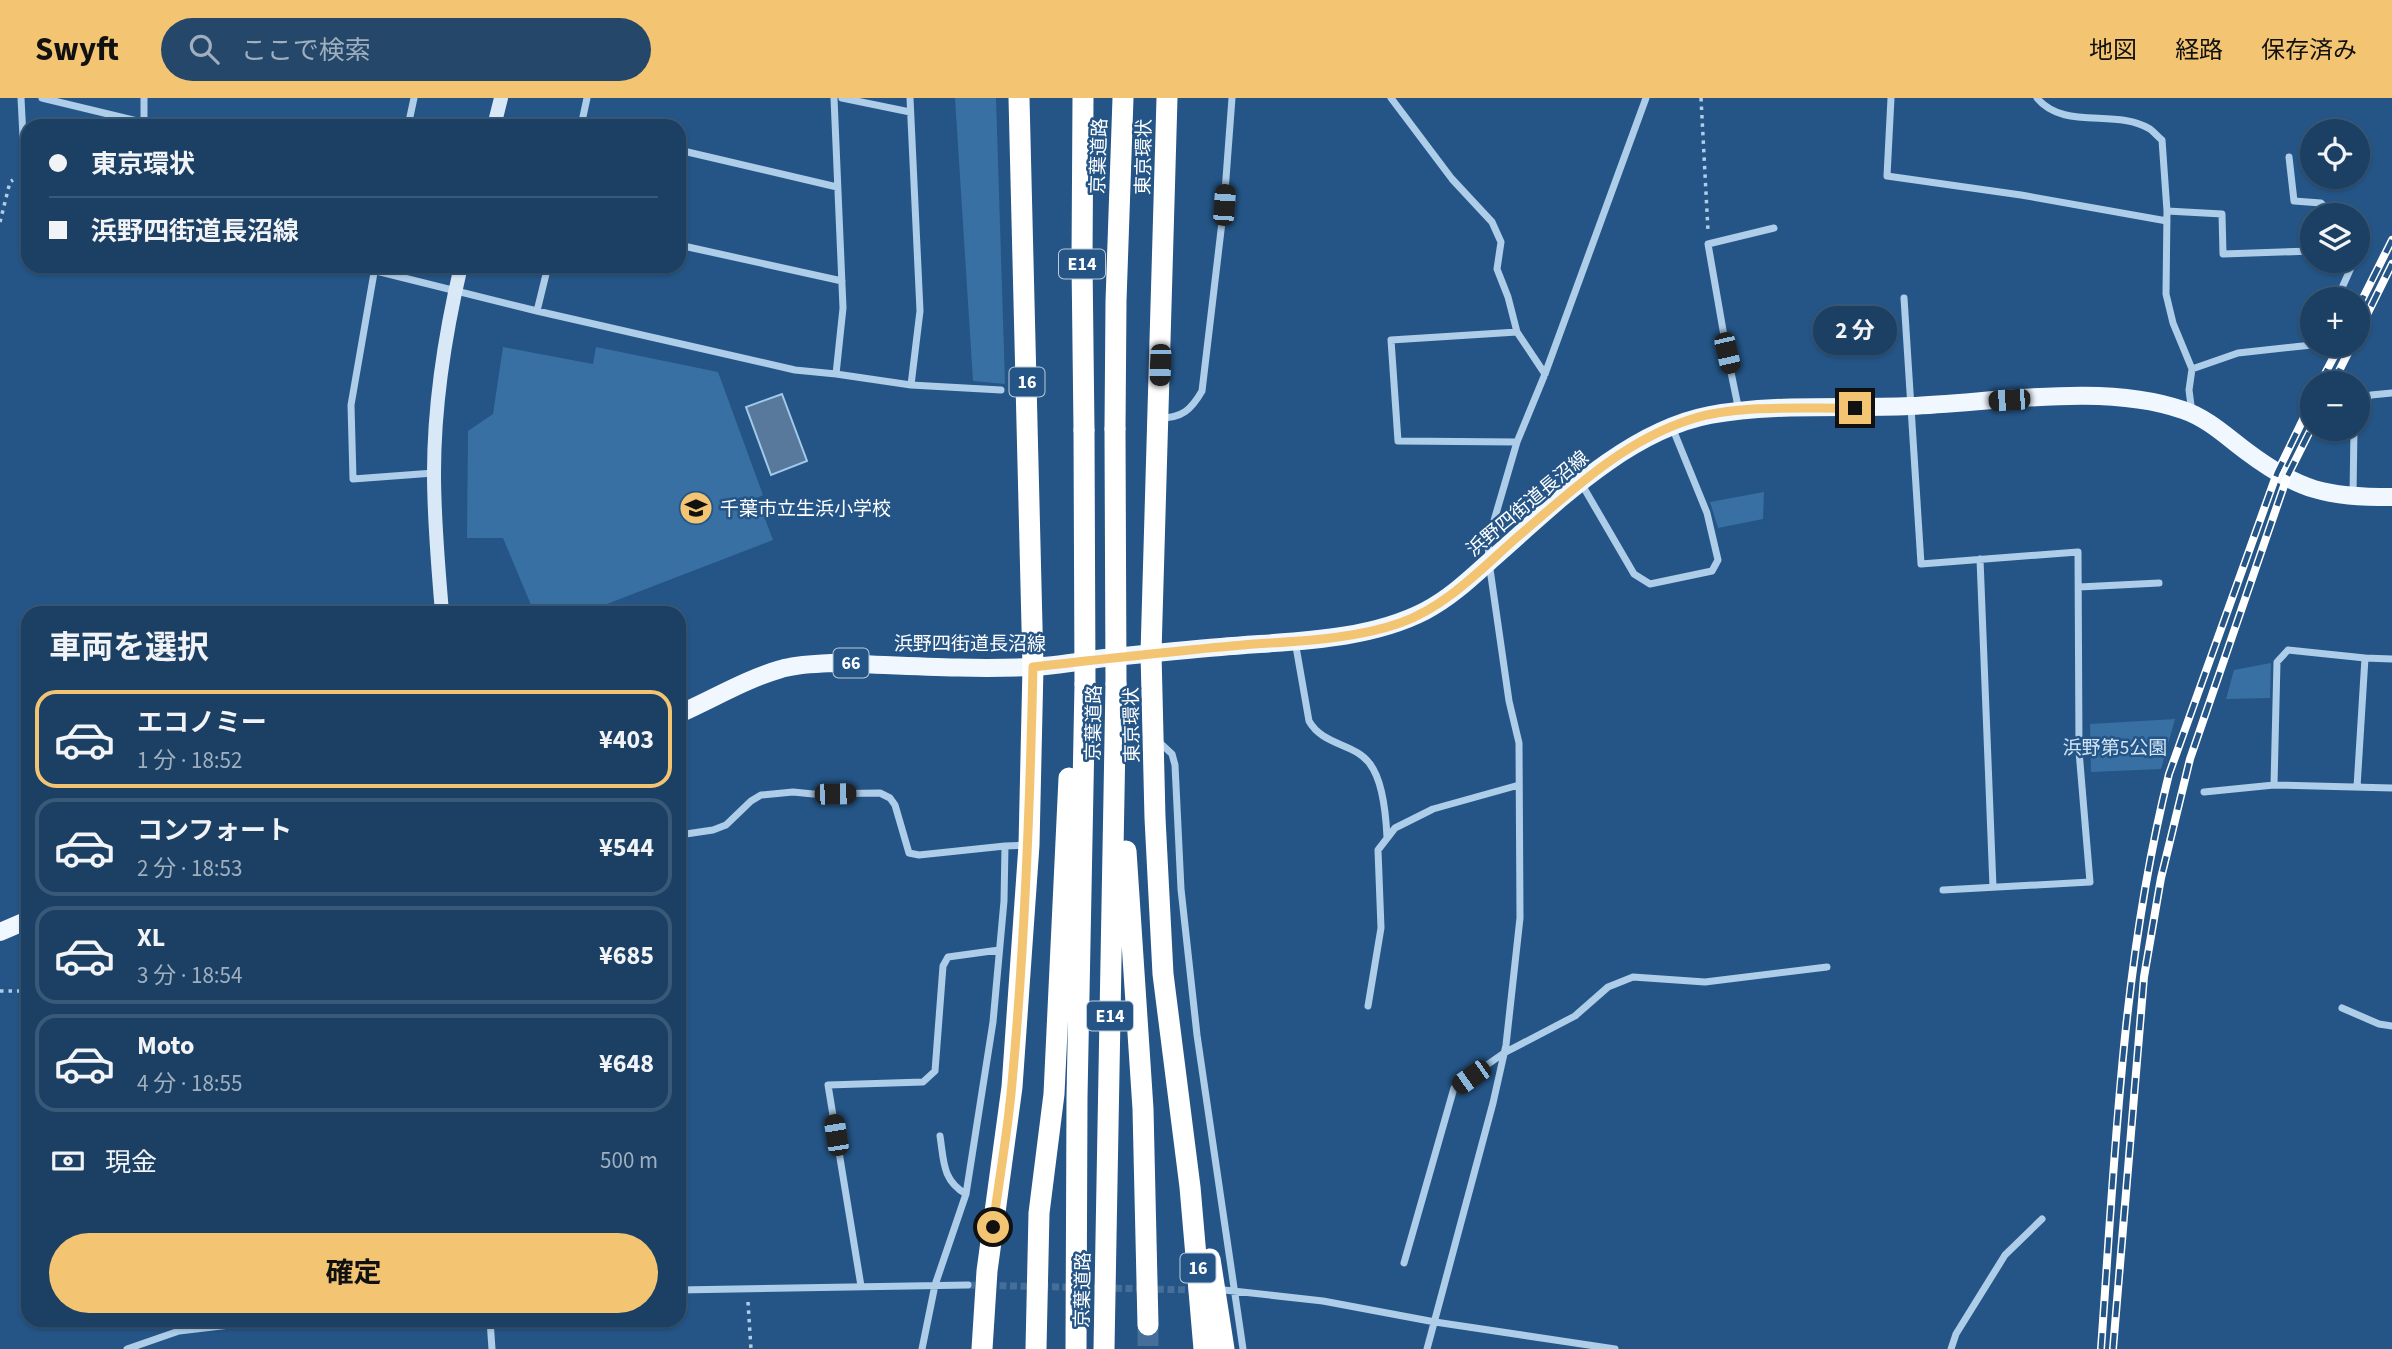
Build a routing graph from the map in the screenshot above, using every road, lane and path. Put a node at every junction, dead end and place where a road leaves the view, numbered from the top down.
1 (21, 98) edge
2 (42, 98) edge
3 (144, 98) edge
4 (414, 98) edge
5 (501, 98) edge
6 (587, 98) edge
7 (834, 98) edge
8 (842, 98) edge
9 (910, 98) edge
10 (1019, 98) edge
11 (1083, 98) edge
12 (1123, 98) edge
13 (1167, 98) edge
14 (1232, 98) edge
15 (1391, 98) edge
16 (1646, 98) edge
17 (1701, 98) edge
18 (1891, 98) edge
19 (2037, 98) edge
20 (910, 112) junction
21 (23, 119) edge
22 (128, 119) edge
23 (144, 119) edge
24 (410, 119) edge
25 (496, 119) edge
26 (582, 119) edge
27 (686, 152) edge
28 (2289, 157) dead end
29 (21, 178) edge
30 (837, 187) junction
31 (2321, 203) edge
32 (2167, 211) junction
33 (2167, 221) junction
34 (0, 222) edge
35 (1774, 228) dead end
36 (1708, 244) junction
37 (686, 247) edge
38 (2300, 251) edge
39 (374, 273) edge
40 (393, 273) edge
41 (460, 273) edge
42 (546, 273) edge
43 (842, 281) junction
44 (456, 291) junction
45 (1903, 298) dead end
46 (537, 311) junction
47 (1517, 332) junction
48 (2300, 346) edge
49 (2192, 369) junction
50 (1545, 373) junction
51 (836, 374) junction
52 (911, 385) junction
53 (1001, 390) dead end
54 (2392, 393) edge
55 (2370, 396) edge
56 (1909, 407) junction
57 (1740, 412) junction
58 (2193, 414) junction
59 (1159, 418) junction
60 (1672, 427) junction
61 (2354, 441) edge
62 (1517, 442) junction
63 (434, 473) junction
64 (1581, 483) junction
65 (2353, 496) junction
66 (2392, 497) edge
67 (1980, 559) junction
68 (1489, 562) junction
69 (2159, 583) dead end
70 (2079, 587) junction
71 (442, 606) edge
72 (1295, 641) junction
73 (1152, 653) junction
74 (2365, 658) junction
75 (2392, 659) edge
76 (1033, 667) junction
77 (686, 711) edge
78 (1083, 732) junction
79 (1154, 737) junction
80 (1115, 777) junction
81 (1519, 785) junction
82 (2274, 786) junction
83 (2357, 787) junction
84 (2392, 788) edge
85 (2204, 792) dead end
86 (686, 834) edge
87 (1387, 839) junction
88 (1029, 845) junction
89 (1005, 846) junction
90 (1993, 887) junction
91 (1943, 890) dead end
92 (21, 923) edge
93 (0, 932) edge
94 (999, 950) junction
95 (1827, 967) dead end
96 (0, 991) edge
97 (21, 991) edge
98 (1368, 1006) dead end
99 (2342, 1008) dead end
100 (2392, 1026) edge
101 (1504, 1054) junction
102 (940, 1136) dead end
103 (1190, 1186) junction
104 (967, 1194) junction
105 (2042, 1219) dead end
106 (1404, 1263) dead end
107 (935, 1285) junction
108 (968, 1285) tunnel mouth
109 (860, 1286) junction
110 (748, 1288) junction
111 (686, 1290) edge
112 (1224, 1290) dead end
113 (1235, 1290) junction
114 (1435, 1322) junction
115 (1148, 1325) tunnel mouth
116 (213, 1327) edge
117 (490, 1327) edge
118 (127, 1349) edge
119 (492, 1349) edge
120 (751, 1349) edge
121 (922, 1349) edge
122 (982, 1349) edge
123 (1036, 1349) edge
124 (1076, 1349) edge
125 (1104, 1349) edge
126 (1204, 1349) edge
127 (1224, 1349) edge
128 (1243, 1349) edge
129 (1427, 1349) edge
130 (1615, 1349) edge
131 (1951, 1349) edge

1 - 21 street
2 - 22 street
3 - 23 street
4 - 24 street
5 - 25 street
6 - 26 street
7 - 30 street
8 - 20 street
9 - 20 street
10 - 76 highway, 16
11 - 78 highway, 京葉道路 / E14, bridge
12 - 80 highway, 京葉道路 / E14, bridge
13 - 59 highway, 東京環状 / 16
14 - 59 street
15 - 47 street
16 - 50 street
17 - 36 path
18 - 33 street
19 - 32 street
20 - 52 street
27 - 30 street
28 - 31 street
29 - 34 path
30 - 43 street
32 - 33 street
32 - 38 street
33 - 49 street
35 - 36 street
36 - 57 street
37 - 43 street
39 - 63 street
40 - 44 street
41 - 44 street
42 - 46 street
43 - 51 street
44 - 46 street
44 - 63 street
45 - 56 street
46 - 51 street
47 - 50 street
47 - 62 street
48 - 49 street
49 - 58 street
50 - 62 street
51 - 52 street
52 - 53 street
54 - 55 street
56 - 57 main road, 浜野四街道長沼線 / 66
56 - 58 main road, 浜野四街道長沼線 / 66
56 - 67 street
57 - 60 main road, 浜野四街道長沼線 / 66
58 - 65 main road, 浜野四街道長沼線 / 66
59 - 73 highway, 東京環状 / 16
60 - 64 main road, 浜野四街道長沼線 / 66
60 - 64 street
61 - 65 street
62 - 68 street
63 - 71 street
64 - 68 main road, 浜野四街道長沼線 / 66
65 - 66 main road, 浜野四街道長沼線 / 66
67 - 70 street
67 - 90 street
68 - 72 main road, 浜野四街道長沼線 / 66
68 - 81 street
69 - 70 street
70 - 90 street
72 - 73 main road, 浜野四街道長沼線 / 66
72 - 87 street
73 - 76 main road, 浜野四街道長沼線 / 66
73 - 79 highway, 東京環状 / 16
74 - 75 street
74 - 82 street
74 - 83 street
76 - 77 main road, 浜野四街道長沼線 / 66
76 - 88 highway, 16
78 - 123 highway
78 - 124 highway, 京葉道路 / E14
79 - 103 highway, 東京環状 / 16
79 - 113 street
80 - 115 highway
80 - 125 highway, 京葉道路 / E14
81 - 87 street
81 - 101 street
82 - 83 street
82 - 85 street
83 - 84 street
86 - 89 street
87 - 98 street
88 - 89 street
88 - 122 highway, 16
89 - 94 street
90 - 91 street
92 - 93 main road
94 - 104 street
94 - 109 street
95 - 101 street
96 - 97 path
99 - 100 street
101 - 106 street
101 - 114 street
102 - 104 street
103 - 126 highway, 東京環状 / 16
103 - 127 highway
104 - 107 street
105 - 131 street
107 - 108 street
107 - 109 street
107 - 121 street
109 - 110 street
110 - 111 street
110 - 120 path
112 - 113 street
113 - 114 street
113 - 128 street
114 - 129 street
114 - 130 street
116 - 118 street
117 - 119 street

